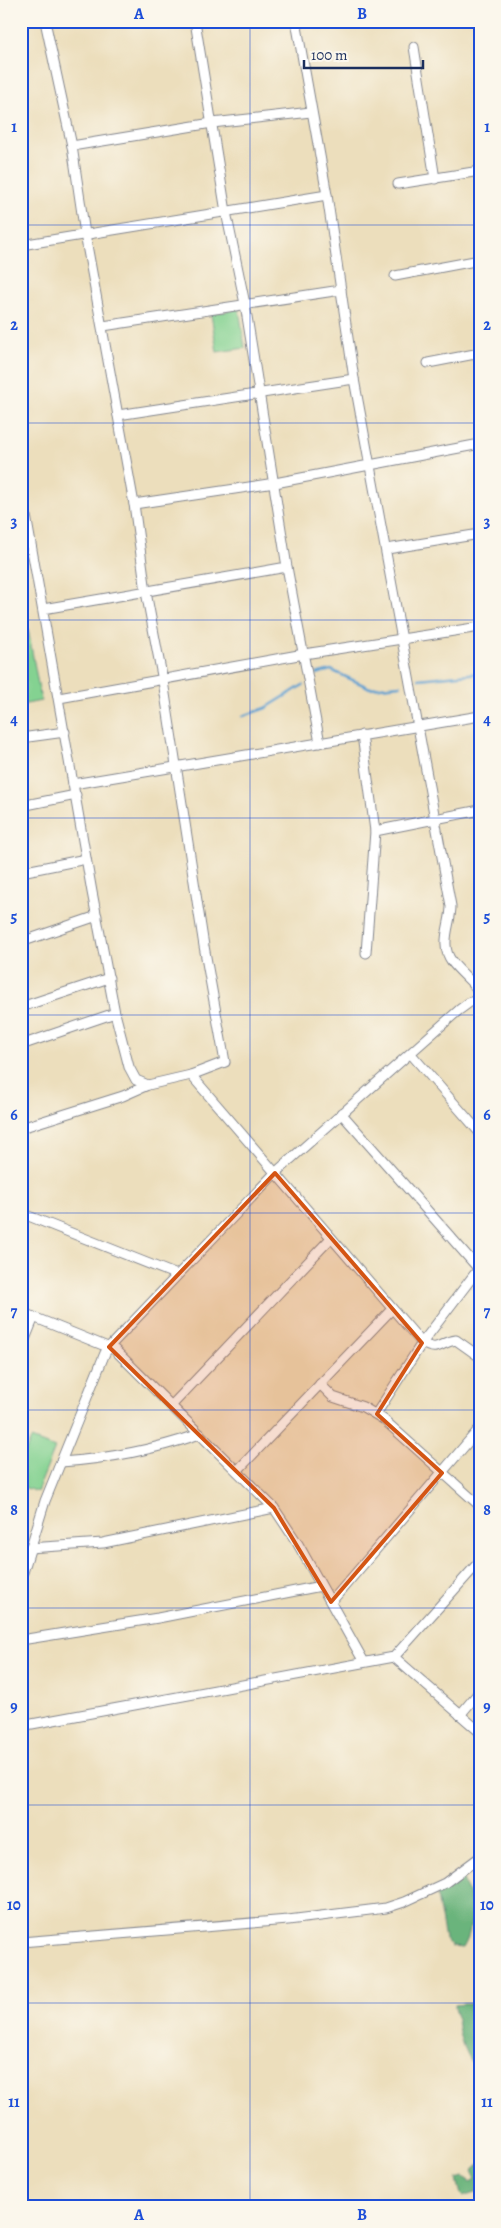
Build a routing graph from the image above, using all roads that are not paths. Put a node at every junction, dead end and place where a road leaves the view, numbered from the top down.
1 (45, 21) edge
2 (195, 21) edge
3 (296, 21) edge
4 (414, 47) dead end
5 (311, 112) junction
6 (212, 123) junction
7 (72, 146) junction
8 (480, 171) edge
9 (434, 179) junction
10 (398, 184) dead end
11 (327, 195) junction
12 (226, 212) junction
13 (85, 234) junction
14 (21, 245) edge
15 (480, 260) edge
16 (395, 276) dead end
17 (342, 290) junction
18 (245, 304) junction
19 (103, 326) junction
20 (480, 353) edge
21 (428, 363) dead end
22 (354, 379) junction
23 (259, 393) junction
24 (118, 414) junction
25 (480, 444) edge
26 (372, 465) junction
27 (275, 483) junction
28 (21, 487) edge
29 (134, 504) junction
30 (26, 524) edge
31 (480, 534) edge
32 (21, 537) edge
33 (387, 549) junction
34 (287, 567) junction
35 (146, 592) junction
36 (43, 609) junction
37 (480, 627) edge
38 (401, 640) junction
39 (304, 654) junction
40 (163, 681) junction
41 (59, 698) junction
42 (480, 716) edge
43 (417, 725) junction
44 (65, 732) junction
45 (362, 735) junction
46 (21, 738) edge
47 (320, 743) junction
48 (177, 767) junction
49 (73, 784) junction
50 (76, 795) junction
51 (21, 806) edge
52 (480, 810) edge
53 (435, 820) junction
54 (375, 831) junction
55 (86, 859) junction
56 (21, 872) edge
57 (97, 916) junction
58 (21, 942) edge
59 (366, 953) dead end
60 (109, 978) junction
61 (480, 993) edge
62 (480, 1001) edge
63 (21, 1007) edge
64 (116, 1013) junction
65 (21, 1045) edge
66 (411, 1054) junction
67 (191, 1075) junction
68 (148, 1085) junction
69 (342, 1113) junction
70 (21, 1128) edge
71 (480, 1133) edge
72 (275, 1173) junction
73 (21, 1213) edge
74 (331, 1238) junction
75 (479, 1268) edge
76 (177, 1276) junction
77 (392, 1309) junction
78 (21, 1312) edge
79 (34, 1317) junction
80 (422, 1342) junction
81 (112, 1348) junction
82 (21, 1349) edge
83 (480, 1357) edge
84 (320, 1384) junction
85 (171, 1406) junction
86 (376, 1414) junction
87 (480, 1428) edge
88 (200, 1434) junction
89 (61, 1462) junction
90 (236, 1471) junction
91 (442, 1473) junction
92 (480, 1506) edge
93 (274, 1508) junction
94 (29, 1548) junction
95 (480, 1561) edge
96 (21, 1580) edge
97 (320, 1586) junction
98 (332, 1602) junction
99 (21, 1640) edge
100 (394, 1656) junction
101 (364, 1662) junction
102 (480, 1691) edge
103 (460, 1715) junction
104 (21, 1726) edge
105 (480, 1732) edge
106 (480, 1857) edge
107 (21, 1942) edge

1 - 7 street
2 - 6 street
3 - 5 street
4 - 9 street
5 - 6 street
5 - 11 street
6 - 7 street
6 - 12 street
7 - 13 street
8 - 9 street
9 - 10 street
11 - 12 street
11 - 17 street
12 - 13 street
12 - 18 street
13 - 14 street
13 - 19 street
15 - 16 street
17 - 18 street
17 - 22 street
18 - 19 street
18 - 23 street
19 - 24 street
20 - 21 street
22 - 23 street
22 - 26 street
23 - 24 street
23 - 27 street
24 - 29 street
25 - 26 street
26 - 27 street
26 - 33 street
27 - 29 street
27 - 34 street
28 - 30 street
29 - 35 street
30 - 32 street
30 - 36 street
31 - 33 street
33 - 38 street
34 - 35 street
34 - 39 street
35 - 36 street
35 - 40 street
36 - 41 street
37 - 38 street
38 - 39 street
38 - 43 street
39 - 40 street
39 - 47 street
40 - 41 street
40 - 48 street
41 - 44 street
42 - 43 street
43 - 45 street
43 - 53 street
44 - 46 street
44 - 49 street
45 - 47 street
45 - 54 street
47 - 48 street
48 - 49 street
48 - 67 street
49 - 50 street
50 - 51 street
50 - 55 street
52 - 53 street
53 - 54 street
53 - 61 street
54 - 59 street
55 - 56 street
55 - 57 street
57 - 58 street
57 - 60 street
60 - 63 street
60 - 64 street
62 - 66 street
64 - 65 street
64 - 68 street
66 - 69 street
66 - 71 street
67 - 68 street
67 - 72 street
68 - 70 street
69 - 72 street
69 - 75 street
72 - 74 street
72 - 76 street
73 - 76 street
74 - 77 street
74 - 85 street
75 - 80 street
76 - 81 street
77 - 80 street
77 - 84 street
78 - 79 street
79 - 81 street
79 - 82 street
80 - 83 street
80 - 86 street
81 - 85 street
81 - 89 street
84 - 86 street
84 - 90 street
85 - 88 street
86 - 91 street
87 - 91 street
88 - 89 street
88 - 90 street
89 - 94 street
90 - 93 street
91 - 92 street
91 - 98 street
93 - 94 street
93 - 97 street
94 - 96 street
95 - 100 street
97 - 98 street
97 - 99 street
98 - 101 street
100 - 101 street
100 - 103 street
101 - 104 street
102 - 103 street
103 - 105 street
106 - 107 street

